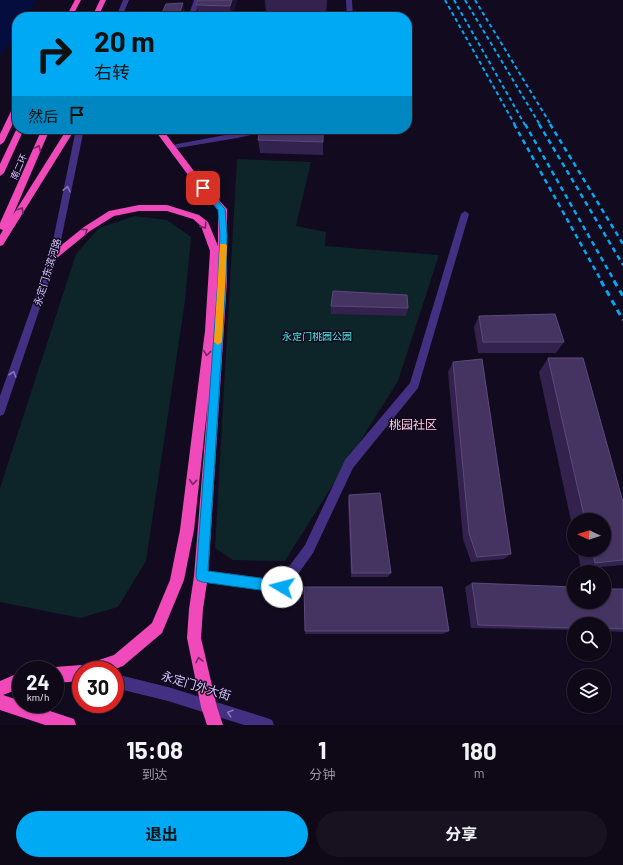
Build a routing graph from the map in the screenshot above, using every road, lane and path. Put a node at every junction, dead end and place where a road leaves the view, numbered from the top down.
1 (78, 0) edge
2 (103, 0) edge
3 (126, 0) edge
4 (197, 0) edge
5 (349, 0) edge
6 (72, 12) edge
7 (97, 12) edge
8 (121, 12) edge
9 (193, 12) edge
10 (350, 12) edge
11 (12, 117) edge
12 (18, 134) edge
13 (44, 134) edge
14 (68, 134) edge
15 (79, 134) edge
16 (162, 134) edge
17 (246, 134) edge
18 (0, 142) edge
19 (172, 147) junction
20 (0, 173) edge
21 (465, 214) dead end
22 (0, 235) edge
23 (0, 243) edge
24 (54, 255) junction
25 (0, 411) edge
26 (202, 576) junction
27 (115, 661) edge
28 (124, 683) edge
29 (12, 684) edge
30 (0, 689) edge
31 (0, 702) edge
32 (209, 707) junction
33 (68, 725) edge
34 (215, 725) edge
35 (267, 725) edge

1 - 6 highway
2 - 7 highway
3 - 8 street
4 - 9 lane
5 - 10 street
11 - 18 highway
12 - 20 highway, 南二环
22 -> 13 highway, 南二环
23 -> 14 highway
24 -> 15 street, 永定门东滨河路
16 - 19 highway
17 - 19 street
19 - 26 highway
21 - 26 street
25 -> 24 street, 永定门东滨河路
24 -> 27 highway
32 -> 26 highway
28 - 32 street, 永定门外大街
29 - 30 highway
31 - 33 highway
32 - 34 highway
35 -> 32 street, 永定门外大街

